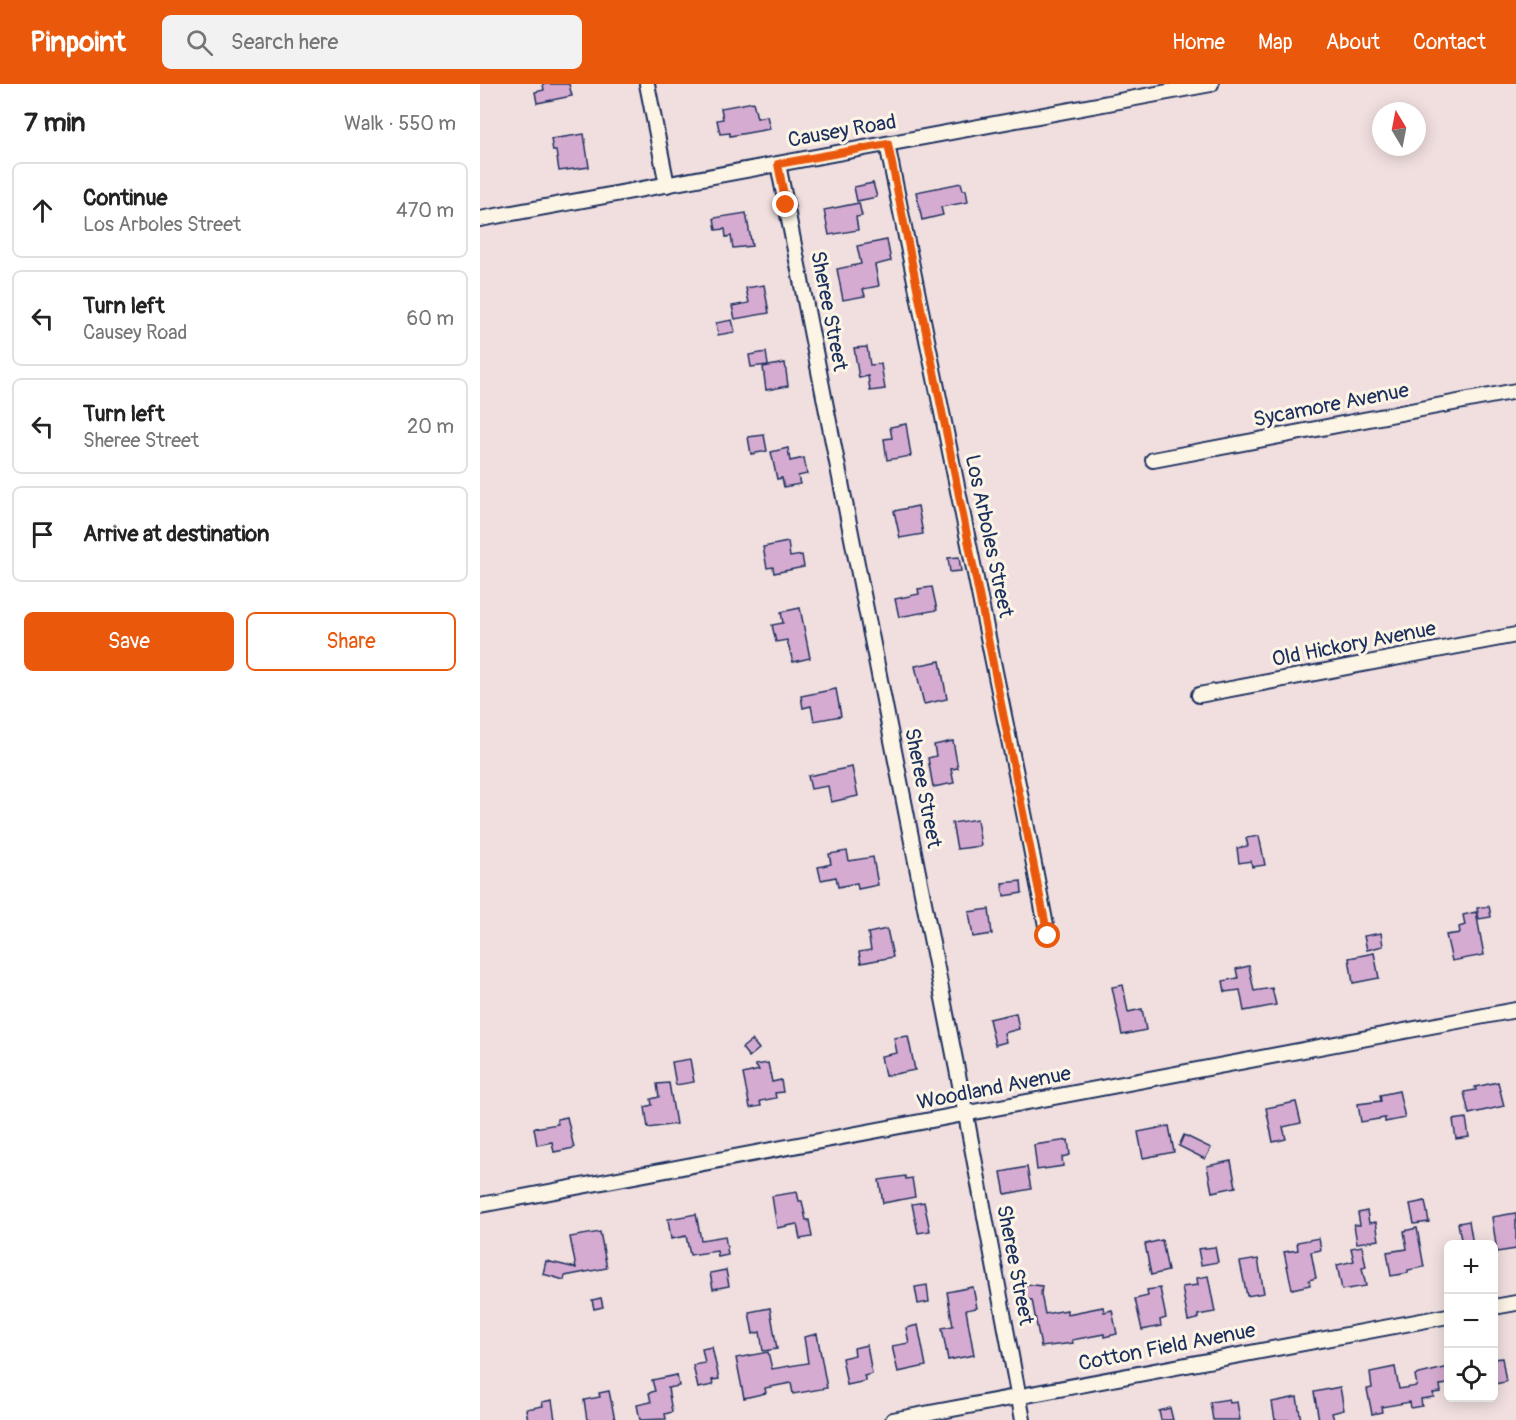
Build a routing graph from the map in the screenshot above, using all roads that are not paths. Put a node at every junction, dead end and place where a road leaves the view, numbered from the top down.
1 (647, 84) edge
2 (1211, 84) edge
3 (888, 144) junction
4 (778, 164) junction
5 (667, 184) junction
6 (480, 219) edge
7 (1516, 391) edge
8 (1154, 460) dead end
9 (1516, 635) edge
10 (1199, 695) dead end
11 (1048, 936) dead end
12 (1516, 1010) edge
13 (966, 1115) junction
14 (480, 1205) edge
15 (1516, 1303) edge
16 (1498, 1306) edge
17 (1444, 1317) edge
18 (1018, 1396) junction
19 (893, 1420) edge
20 (1023, 1420) edge

1 - 5 street
2 - 3 street, Causey Road
3 - 4 street, Causey Road
3 - 11 street, Los Arboles Street
4 - 5 street, Causey Road
4 - 13 street, Sheree Street
5 - 6 street, Causey Road
7 - 8 street, Sycamore Avenue
9 - 10 street, Old Hickory Avenue
12 - 13 street, Woodland Avenue
13 - 14 street, Woodland Avenue
13 - 18 street, Sheree Street
15 - 16 street
17 - 18 street, Cotton Field Avenue
18 - 19 street, Cotton Field Avenue
18 - 20 street, Sheree Street

